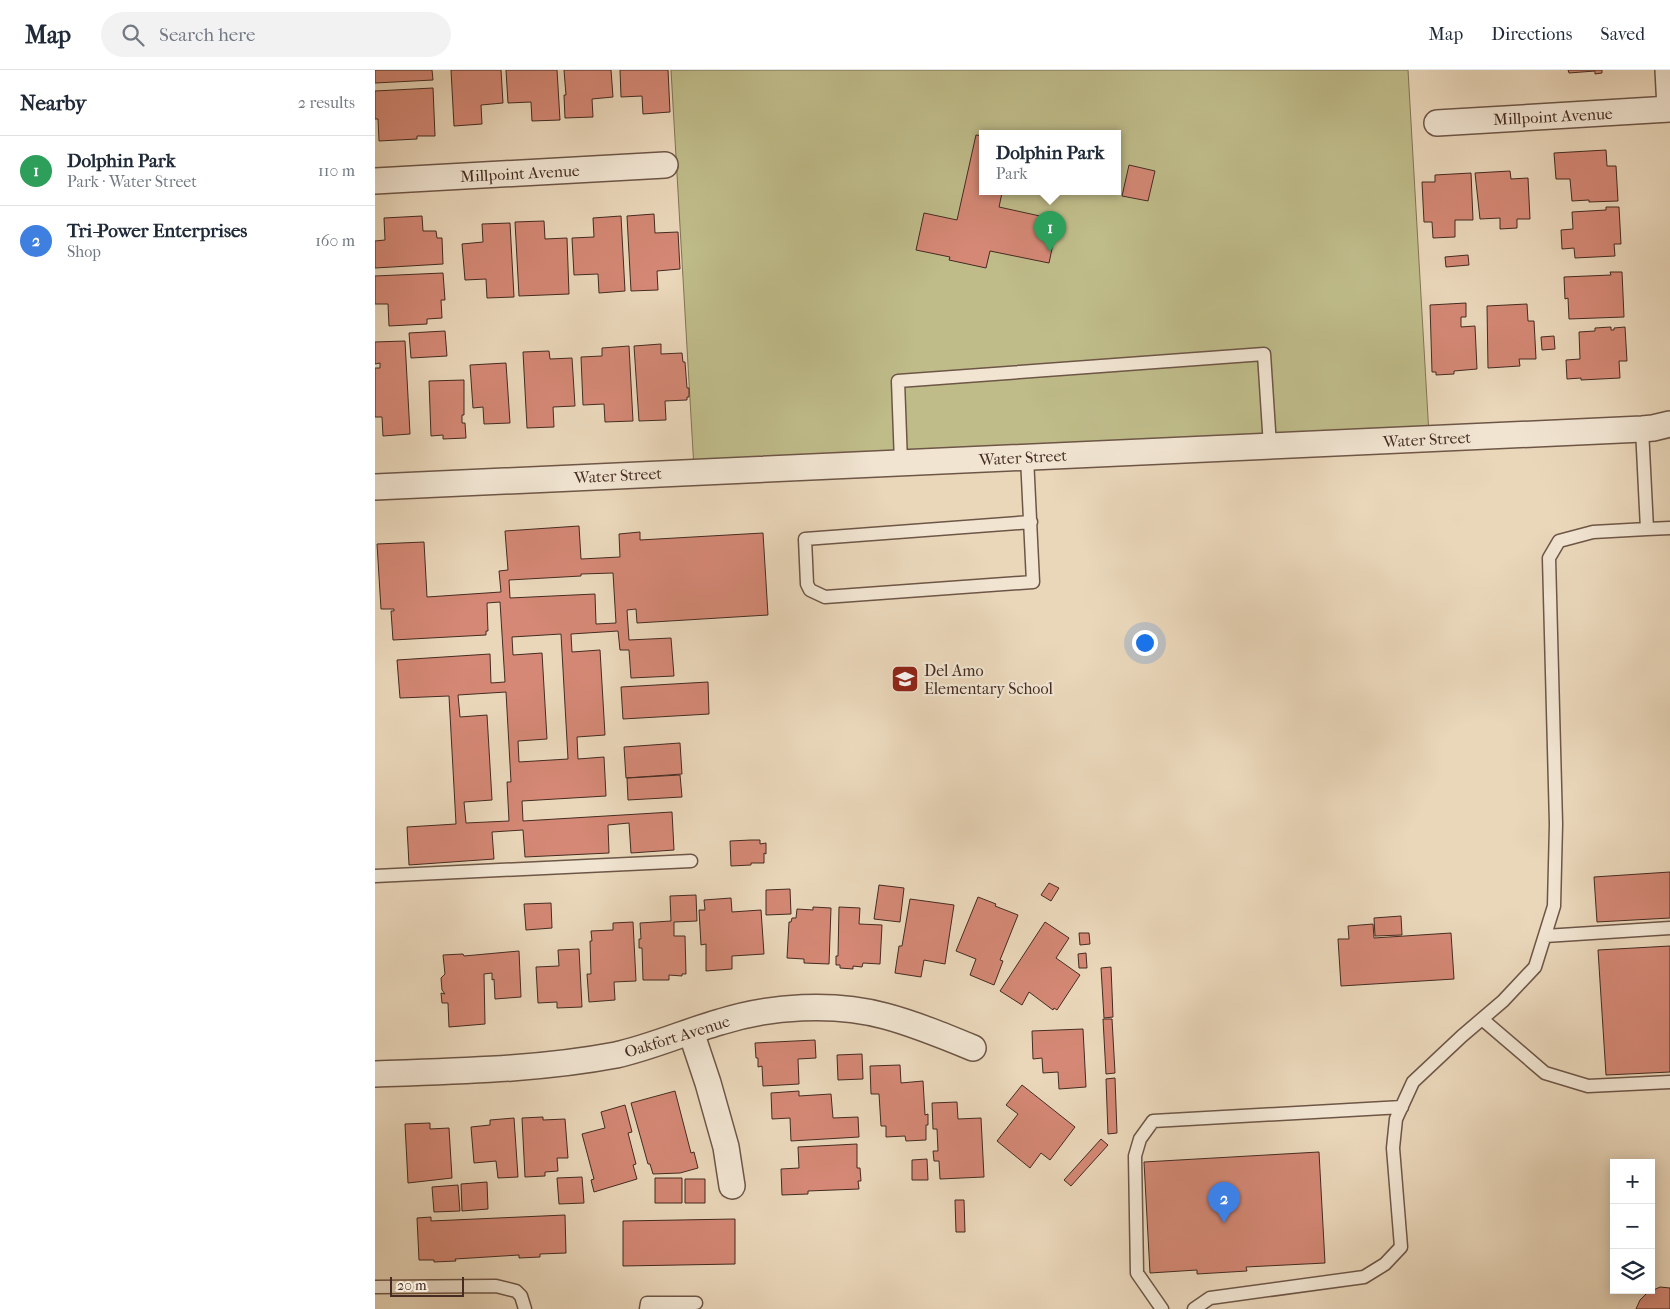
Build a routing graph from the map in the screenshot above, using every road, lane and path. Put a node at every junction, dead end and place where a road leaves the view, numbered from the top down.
1 (1668, 70) edge
2 (1670, 108) edge
3 (1437, 123) dead end
4 (665, 165) dead end
5 (375, 181) edge
6 (1670, 424) edge
7 (1642, 429) junction
8 (1270, 446) junction
9 (1027, 457) junction
10 (901, 463) junction
11 (375, 486) edge
12 (1031, 522) junction
13 (1670, 528) edge
14 (1647, 529) junction
15 (691, 861) dead end
16 (375, 876) edge
17 (1670, 928) edge
18 (1545, 936) junction
19 (1483, 1019) junction
20 (691, 1032) junction
21 (973, 1048) dead end
22 (375, 1074) edge
23 (1670, 1082) edge
24 (1402, 1107) junction
25 (732, 1186) dead end
26 (375, 1287) edge
27 (696, 1303) dead end
28 (525, 1309) edge
29 (646, 1309) edge
30 (1162, 1309) edge
31 (1194, 1309) edge

1 - 2 street
2 - 3 street, Millpoint Avenue
4 - 5 street, Millpoint Avenue
6 - 7 street, Water Street
7 - 8 street, Water Street
7 - 14 lane
8 - 9 street, Water Street
8 - 10 lane
9 - 10 street, Water Street
9 - 12 lane
10 - 11 street, Water Street
12 - 12 lane
13 - 14 lane
14 - 18 lane
15 - 16 lane
17 - 18 lane
18 - 19 lane
19 - 23 lane
19 - 24 lane
20 - 21 street, Oakfort Avenue
20 - 22 street, Oakfort Avenue
20 - 25 street
24 - 30 lane
24 - 31 lane
26 - 28 lane
27 - 29 lane

